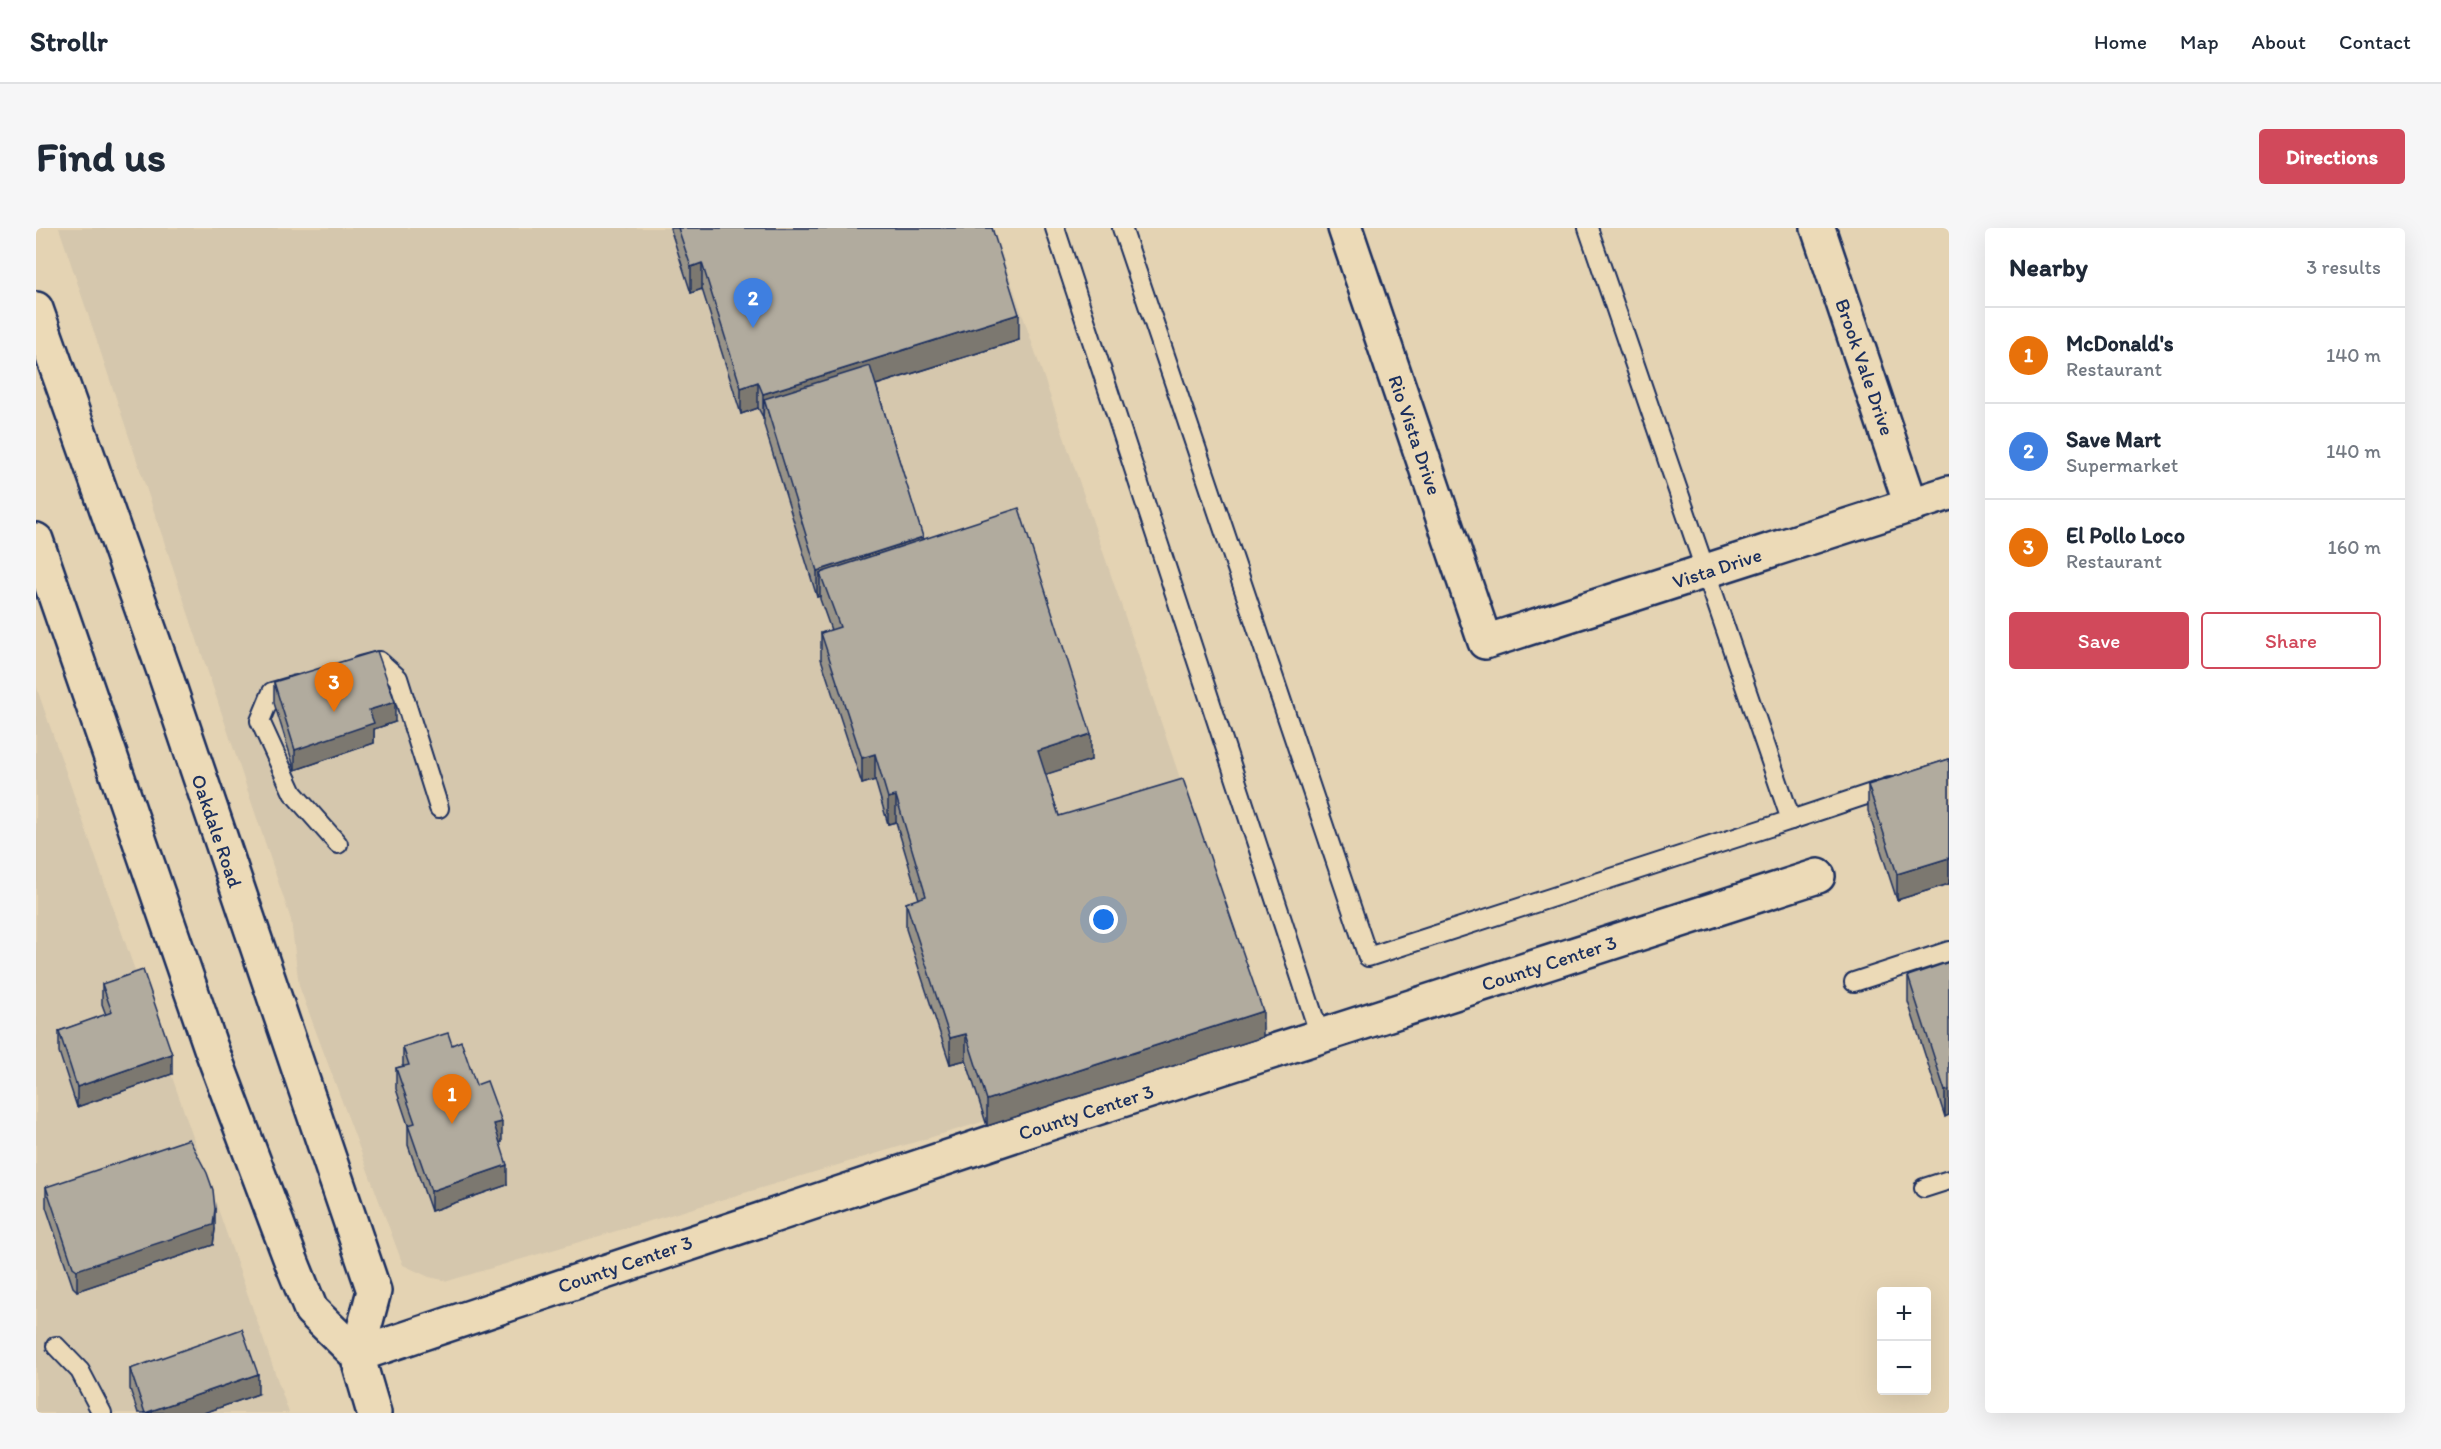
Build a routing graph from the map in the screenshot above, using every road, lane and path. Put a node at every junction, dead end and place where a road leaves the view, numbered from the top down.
1 (1055, 228) edge
2 (1122, 228) edge
3 (1345, 228) edge
4 (1588, 228) edge
5 (1818, 228) edge
6 (36, 309) edge
7 (1949, 493) edge
8 (1911, 505) junction
9 (36, 540) edge
10 (1707, 571) junction
11 (1485, 642) joint
12 (347, 670) edge
13 (315, 679) edge
14 (1904, 782) edge
15 (439, 808) dead end
16 (1791, 820) junction
17 (338, 844) dead end
18 (1818, 876) dead end
19 (1949, 951) edge
20 (1854, 982) dead end
21 (1320, 1036) junction
22 (1949, 1180) edge
23 (1924, 1188) dead end
24 (56, 1346) dead end
25 (357, 1355) junction
26 (102, 1413) edge
27 (374, 1413) edge

1 - 21 lane
2 - 16 lane
3 - 11 street, Rio Vista Drive
4 - 10 lane
5 - 8 street, Brook Vale Drive
6 - 25 street, Oakdale Road
7 - 8 street, Vista Drive
8 - 10 street, Vista Drive
9 - 25 street
10 - 11 street, Vista Drive
10 - 16 lane
12 - 15 lane
13 - 17 lane
14 - 16 lane
18 - 21 street, County Center 3
19 - 20 lane
21 - 25 street, County Center 3
22 - 23 lane
24 - 26 lane
25 - 27 street

